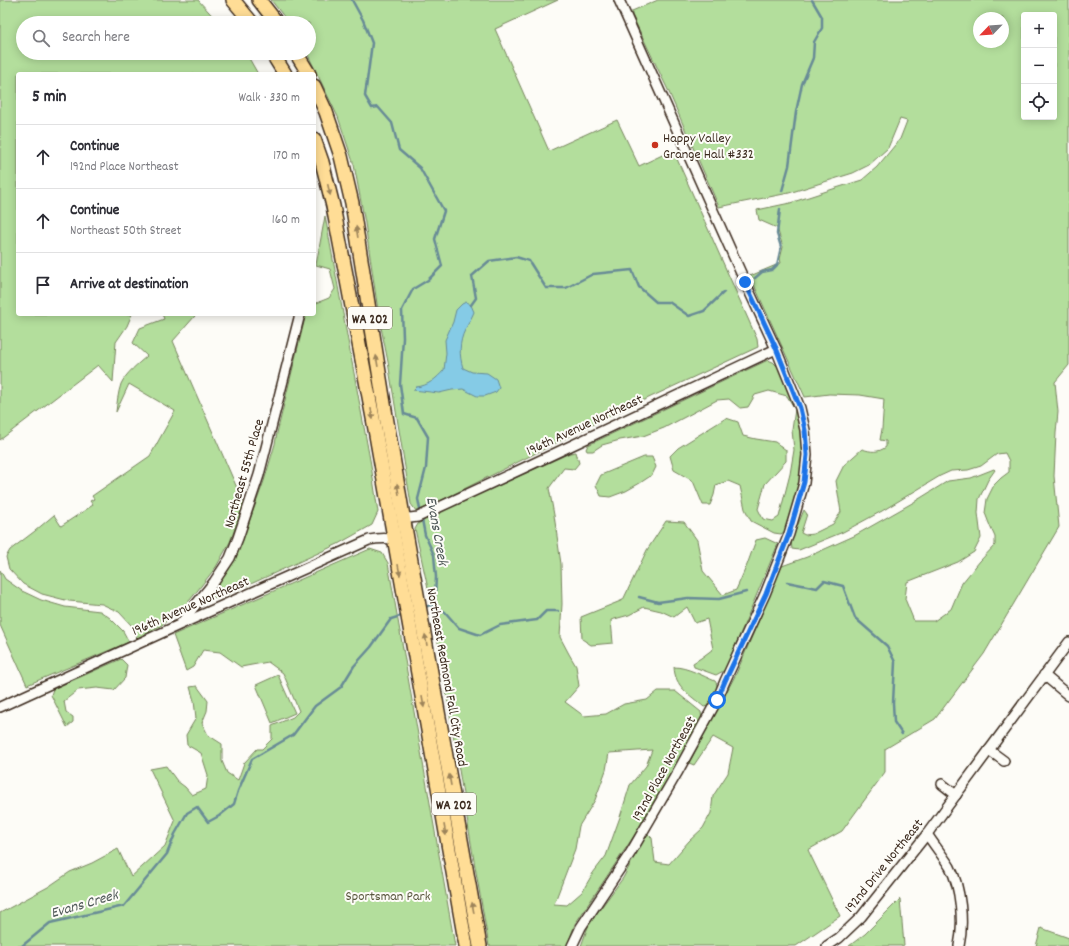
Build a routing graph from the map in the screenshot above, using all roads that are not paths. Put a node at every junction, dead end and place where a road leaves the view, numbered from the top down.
1 (234, 0) edge
2 (259, 0) edge
3 (619, 0) edge
4 (247, 16) edge
5 (272, 16) edge
6 (276, 60) edge
7 (300, 60) edge
8 (284, 72) edge
9 (308, 72) edge
10 (316, 90) edge
11 (316, 145) edge
12 (299, 316) edge
13 (776, 348) junction
14 (388, 504) junction
15 (403, 516) junction
16 (394, 539) junction
17 (410, 555) junction
18 (179, 625) junction
19 (1069, 642) edge
20 (1044, 675) junction
21 (1069, 696) edge
22 (0, 707) edge
23 (988, 750) junction
24 (1004, 761) dead end
25 (942, 784) dead end
26 (956, 795) junction
27 (926, 834) junction
28 (466, 946) edge
29 (480, 946) edge
30 (572, 946) edge
31 (827, 946) edge
32 (959, 946) edge

1 - 4 main road
2 - 5 main road
3 - 13 street, 192nd Place Northeast
6 - 8 main road
7 - 9 main road
15 -> 10 main road, Northeast Redmond Fall City Road / WA 202
11 -> 14 main road, Northeast Redmond Fall City Road / WA 202
12 - 18 street, Northeast 55th Place
13 - 15 street, 196th Avenue Northeast
13 - 30 street, 192nd Place Northeast
14 - 15 main road
14 - 16 main road, Northeast Redmond Fall City Road / WA 202
15 - 17 main road, Northeast Redmond Fall City Road / WA 202
16 - 17 main road
16 - 18 street, 196th Avenue Northeast
16 -> 28 main road, Northeast Redmond Fall City Road / WA 202
29 -> 17 main road, Northeast Redmond Fall City Road / WA 202
18 - 22 street, 196th Avenue Northeast
19 - 20 street, 192nd Drive Northeast
20 - 21 street
20 - 23 street, 192nd Drive Northeast
23 - 24 street
23 - 26 street, 192nd Drive Northeast
25 - 26 street
26 - 27 street, 192nd Drive Northeast
27 - 31 street, 192nd Drive Northeast
27 - 32 street

